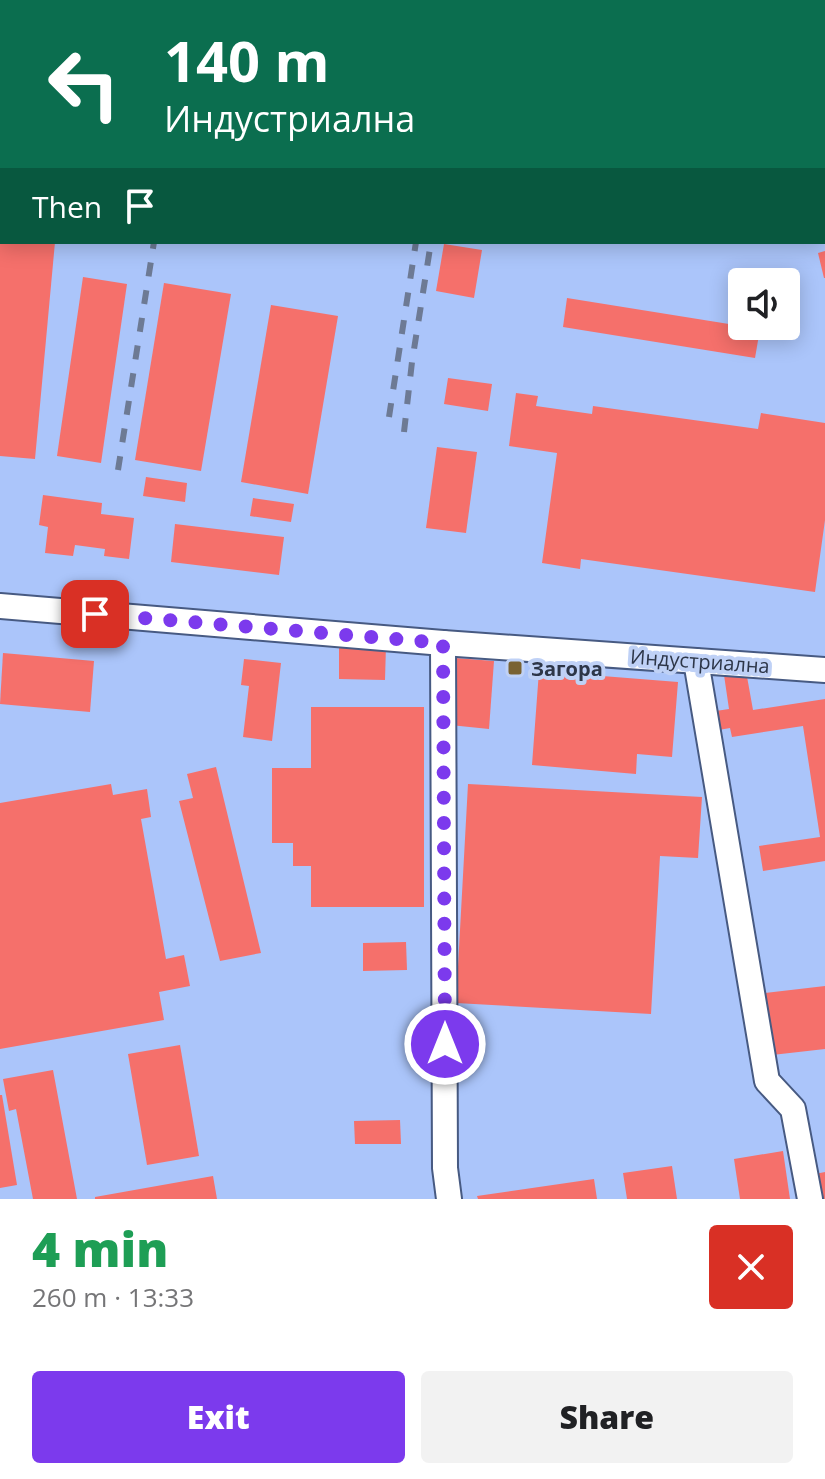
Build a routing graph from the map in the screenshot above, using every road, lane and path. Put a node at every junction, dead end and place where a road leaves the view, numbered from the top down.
1 (0, 606) edge
2 (443, 643) junction
3 (696, 661) junction
4 (825, 670) edge
5 (449, 1199) edge
6 (810, 1199) edge

1 - 2 street, Индустриална
2 - 3 street, Индустриална
2 - 5 street
3 - 4 street, Индустриална
3 - 6 street

